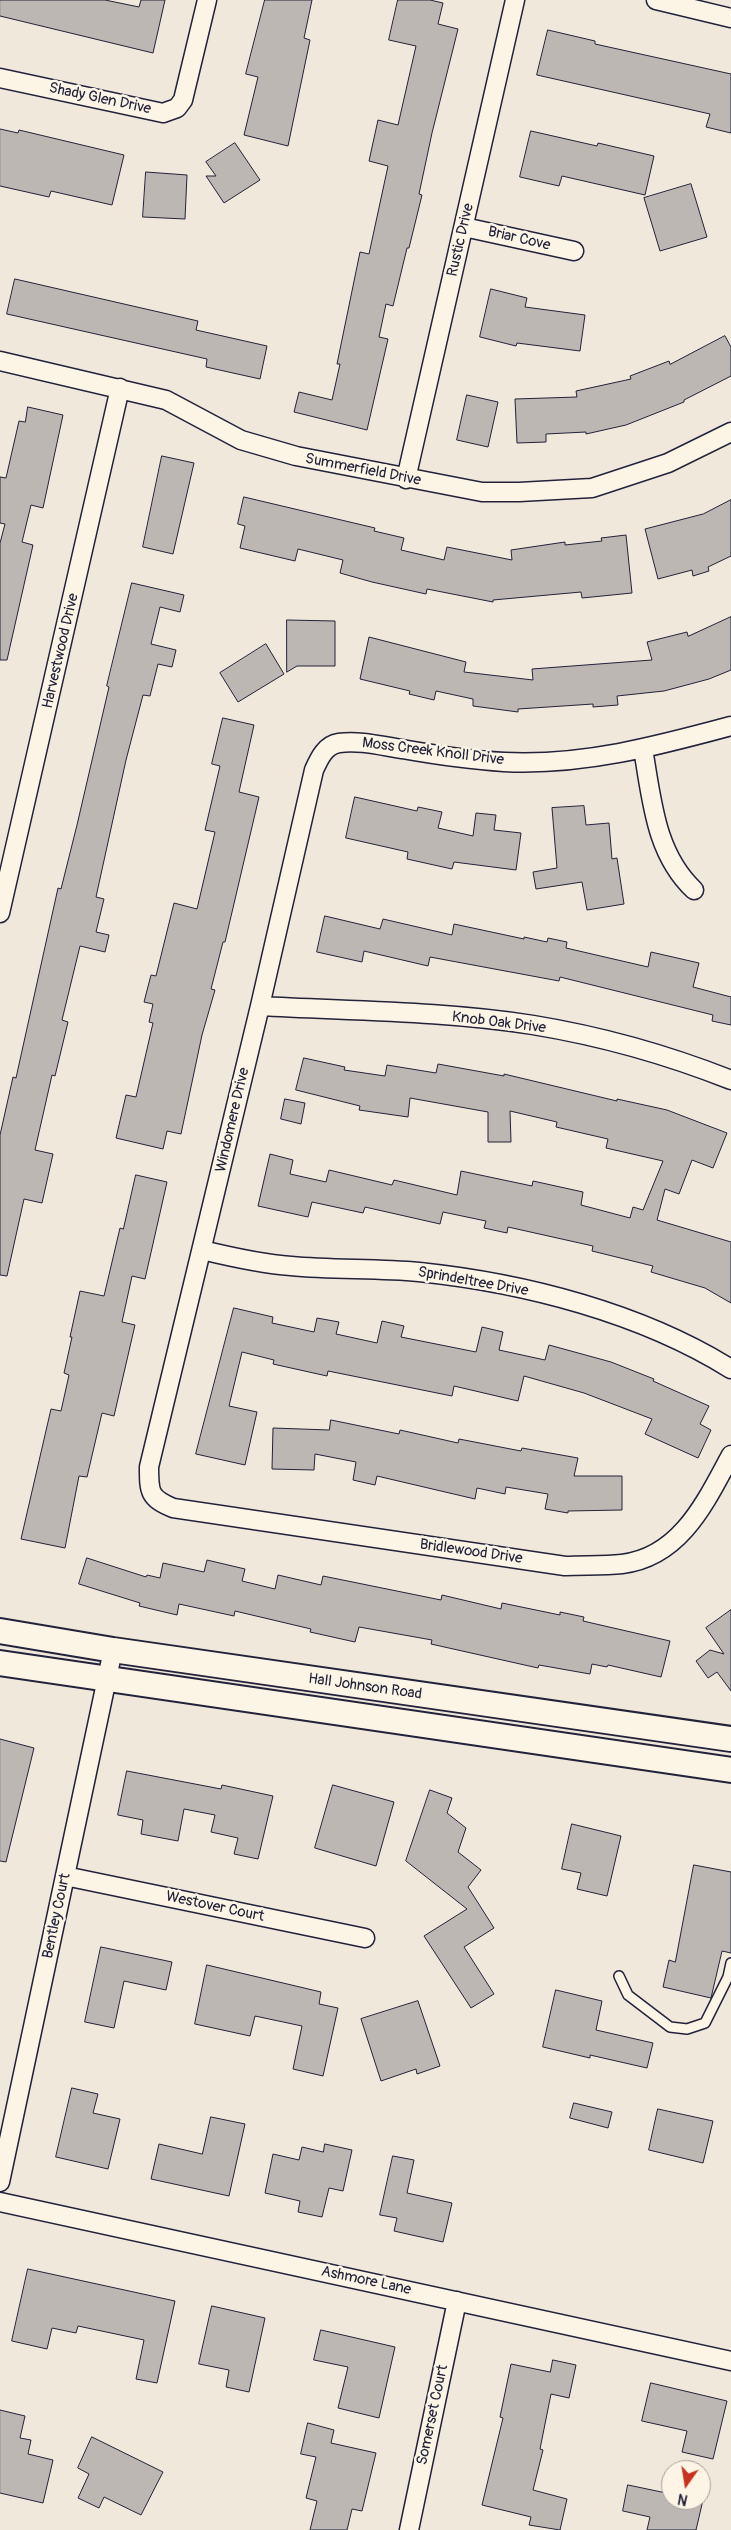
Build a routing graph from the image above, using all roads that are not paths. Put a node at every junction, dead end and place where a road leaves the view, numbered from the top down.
1 (206, 0) edge
2 (514, 0) edge
3 (656, 0) edge
4 (731, 18) edge
5 (0, 78) edge
6 (464, 227) junction
7 (574, 252) dead end
8 (0, 361) edge
9 (120, 388) junction
10 (731, 432) edge
11 (406, 479) junction
12 (731, 726) edge
13 (340, 743) joint
14 (643, 750) junction
15 (694, 890) dead end
16 (0, 913) edge
17 (260, 1006) junction
18 (731, 1080) edge
19 (202, 1250) junction
20 (731, 1369) edge
21 (731, 1455) edge
22 (162, 1504) joint
23 (0, 1631) edge
24 (112, 1650) junction
25 (0, 1663) edge
26 (107, 1678) junction
27 (731, 1739) edge
28 (731, 1770) edge
29 (65, 1876) junction
30 (365, 1938) dead end
31 (731, 1963) edge
32 (619, 1976) dead end
33 (0, 2182) edge
34 (0, 2202) edge
35 (457, 2301) junction
36 (731, 2361) edge
37 (409, 2530) edge

1 - 5 street, Shady Glen Drive
2 - 6 street, Rustic Drive
3 - 4 street
6 - 7 street, Briar Cove
6 - 11 street, Rustic Drive
8 - 9 street, Summerfield Drive
9 - 11 street, Summerfield Drive
9 - 16 street, Harvestwood Drive
10 - 11 street, Summerfield Drive
12 - 14 street, Moss Creek Knoll Drive
13 - 14 street, Moss Creek Knoll Drive
13 - 17 street, Windomere Drive
14 - 15 street
17 - 18 street, Knob Oak Drive
17 - 19 street, Windomere Drive
19 - 20 street, Sprindeltree Drive
19 - 22 street, Windomere Drive
21 - 22 street, Bridlewood Drive
23 - 24 main road, Hall Johnson Road
24 - 26 street, Bentley Court
24 - 27 main road, Hall Johnson Road
25 - 26 main road, Hall Johnson Road
26 - 28 main road, Hall Johnson Road
26 - 29 street, Bentley Court
29 - 30 street, Westover Court
29 - 33 street, Bentley Court
31 - 32 lane
34 - 35 street, Ashmore Lane
35 - 36 street, Ashmore Lane
35 - 37 street, Somerset Court

